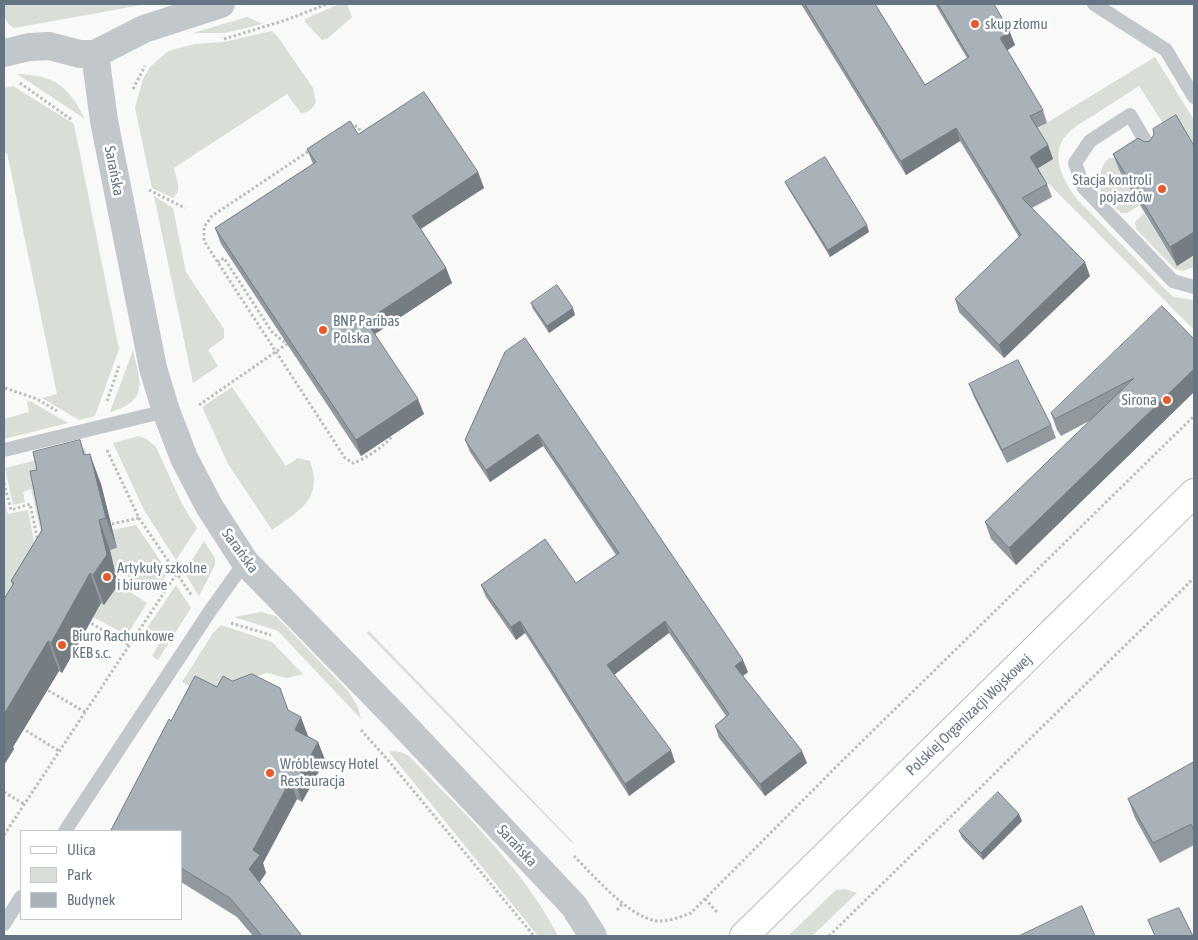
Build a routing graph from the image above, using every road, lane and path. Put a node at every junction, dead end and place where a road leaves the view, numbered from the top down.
1 (222, 4) edge
2 (327, 4) edge
3 (1094, 4) edge
4 (218, 39) dead end
5 (4, 53) edge
6 (95, 54) junction
7 (146, 64) dead end
8 (132, 94) dead end
9 (1194, 97) edge
10 (349, 124) edge
11 (366, 140) edge
12 (317, 146) edge
13 (1152, 152) edge
14 (146, 197) dead end
15 (185, 208) dead end
16 (218, 262) junction
17 (1194, 287) edge
18 (276, 352) junction
19 (5, 388) dead end
20 (179, 410) junction
21 (1194, 416) edge
22 (89, 429) junction
23 (392, 436) edge
24 (4, 450) edge
25 (4, 483) edge
26 (1194, 494) edge
27 (139, 518) dead end
28 (107, 525) dead end
29 (40, 548) edge
30 (246, 562) junction
31 (176, 573) dead end
32 (1194, 578) edge
33 (87, 620) edge
34 (129, 645) junction
35 (44, 688) edge
36 (85, 712) junction
37 (19, 726) edge
38 (59, 751) junction
39 (4, 792) edge
40 (24, 804) junction
41 (66, 830) edge
42 (4, 835) edge
43 (571, 853) dead end
44 (20, 899) edge
45 (705, 900) junction
46 (623, 904) junction
47 (617, 910) dead end
48 (718, 912) dead end
49 (4, 924) edge
50 (593, 936) edge
51 (744, 936) edge
52 (828, 936) edge

1 - 6 street
2 - 4 path
3 - 9 lane
5 - 6 street
6 - 20 street, Sarańska
7 - 8 path
10 - 11 path
12 - 16 path
13 - 17 lane
14 - 15 path
16 - 18 path
16 - 18 path
18 - 20 path
18 - 23 path
19 - 22 path
20 - 22 lane
20 - 30 street, Sarańska
21 - 45 path
22 - 24 lane
25 - 29 path
26 - 51 main road, Polskiej Organizacji Wojskowej
27 - 28 path
30 - 41 lane
30 - 50 street, Sarańska
31 - 34 path
32 - 52 path
33 - 34 path
34 - 36 path
35 - 36 path
36 - 38 path
37 - 38 path
38 - 40 path
39 - 40 path
40 - 42 path
43 - 46 path
44 - 49 lane
45 - 46 path
45 - 48 path
46 - 47 path

